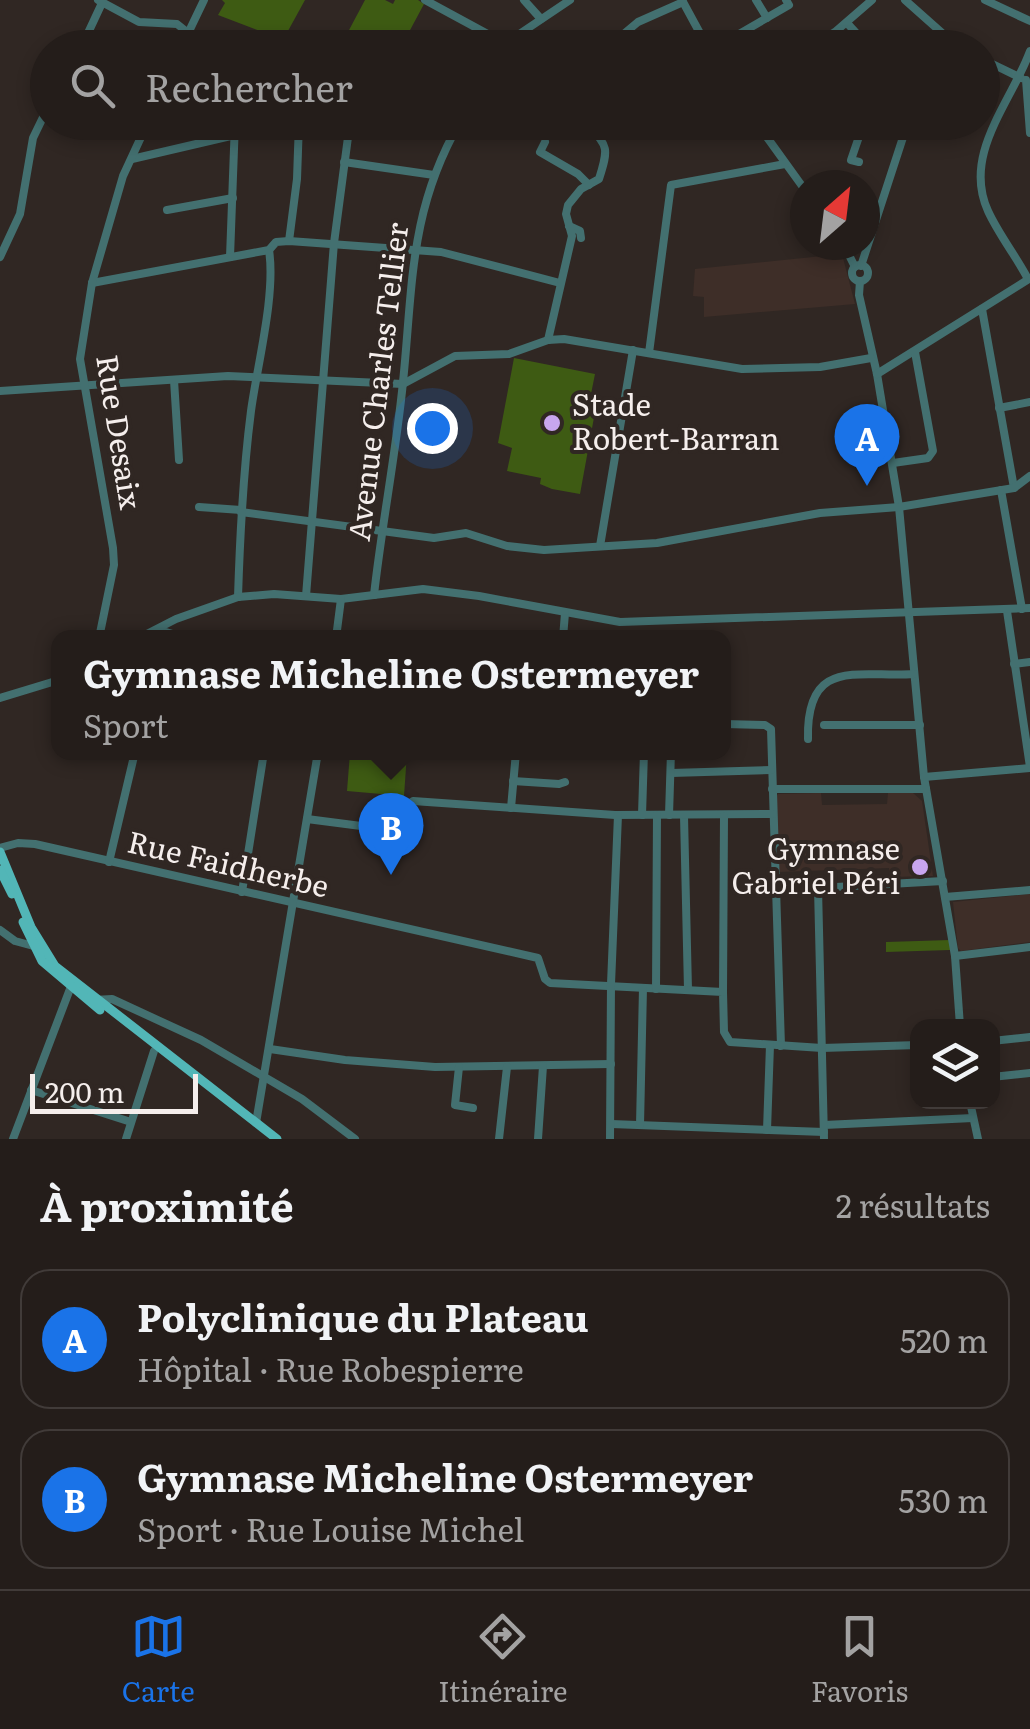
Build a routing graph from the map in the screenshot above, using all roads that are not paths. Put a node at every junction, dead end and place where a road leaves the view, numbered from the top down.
1 (204, 0) edge
2 (425, 0) edge
3 (524, 0) edge
4 (570, 0) edge
5 (756, 0) edge
6 (786, 0) edge
7 (872, 0) edge
8 (905, 0) edge
9 (984, 0) edge
10 (100, 1) edge
11 (682, 1) edge
12 (767, 18) junction
13 (541, 19) junction
14 (1030, 21) edge
15 (847, 24) junction
16 (88, 30) edge
17 (185, 30) edge
18 (188, 30) edge
19 (478, 30) edge
20 (527, 30) edge
21 (628, 30) edge
22 (700, 30) edge
23 (743, 30) edge
24 (837, 30) edge
25 (853, 30) edge
26 (939, 30) edge
27 (1030, 52) edge
28 (1000, 68) edge
29 (1025, 80) edge
30 (1000, 123) edge
31 (1030, 133) edge
32 (33, 140) edge
33 (140, 140) edge
34 (214, 140) edge
35 (235, 140) edge
36 (298, 140) edge
37 (347, 140) edge
38 (451, 140) edge
39 (603, 140) edge
40 (769, 140) edge
41 (858, 140) edge
42 (901, 140) edge
43 (990, 140) edge
44 (544, 142) dead end
45 (132, 159) junction
46 (344, 162) junction
47 (859, 162) dead end
48 (786, 164) junction
49 (790, 170) edge
50 (434, 175) junction
51 (589, 185) junction
52 (233, 198) junction
53 (167, 210) dead end
54 (569, 226) junction
55 (581, 238) dead end
56 (289, 241) junction
57 (334, 243) junction
58 (413, 248) junction
59 (269, 250) junction
60 (0, 257) edge
61 (230, 257) junction
62 (854, 260) edge
63 (858, 266) junction
64 (1029, 279) edge
65 (560, 282) junction
66 (92, 283) junction
67 (982, 309) junction
68 (548, 340) junction
69 (633, 350) junction
70 (915, 352) junction
71 (650, 353) junction
72 (870, 358) junction
73 (877, 374) junction
74 (259, 378) junction
75 (174, 380) junction
76 (323, 382) junction
77 (402, 384) junction
78 (84, 388) junction
79 (0, 391) edge
80 (1030, 402) edge
81 (1000, 408) junction
82 (179, 460) dead end
83 (893, 463) junction
84 (1030, 476) edge
85 (1014, 488) junction
86 (1001, 490) junction
87 (200, 506) dead end
88 (899, 507) junction
89 (241, 511) junction
90 (312, 521) junction
91 (383, 531) junction
92 (600, 546) junction
93 (374, 595) junction
94 (238, 596) junction
95 (306, 596) junction
96 (341, 598) junction
97 (1026, 609) edge
98 (1007, 611) junction
99 (566, 613) junction
100 (909, 614) junction
101 (646, 622) junction
102 (101, 630) edge
103 (167, 630) edge
104 (337, 630) edge
105 (564, 630) edge
106 (646, 630) edge
107 (1030, 662) edge
108 (1014, 664) junction
109 (914, 674) junction
110 (51, 682) edge
111 (0, 698) edge
112 (731, 724) edge
113 (824, 725) dead end
114 (920, 725) junction
115 (808, 739) dead end
116 (133, 760) edge
117 (263, 760) edge
118 (317, 760) edge
119 (515, 760) edge
120 (644, 760) edge
121 (671, 760) edge
122 (1030, 768) edge
123 (772, 770) junction
124 (671, 772) junction
125 (924, 777) junction
126 (514, 781) junction
127 (565, 782) dead end
128 (926, 789) junction
129 (772, 790) junction
130 (511, 808) junction
131 (773, 814) junction
132 (618, 815) junction
133 (642, 815) junction
134 (658, 815) junction
135 (669, 816) junction
136 (684, 816) junction
137 (724, 816) junction
138 (307, 819) junction
139 (0, 850) edge
140 (108, 862) junction
141 (0, 870) edge
142 (943, 881) junction
143 (1030, 890) edge
144 (242, 892) junction
145 (945, 898) junction
146 (293, 904) junction
147 (0, 930) edge
148 (37, 947) junction
149 (1030, 947) edge
150 (955, 956) junction
151 (71, 984) junction
152 (611, 986) junction
153 (643, 988) junction
154 (656, 989) junction
155 (688, 990) junction
156 (724, 992) junction
157 (93, 1000) junction
158 (960, 1019) edge
159 (1030, 1037) edge
160 (1000, 1039) edge
161 (770, 1045) junction
162 (910, 1045) edge
163 (781, 1046) junction
164 (822, 1048) junction
165 (270, 1049) junction
166 (154, 1051) junction
167 (611, 1064) junction
168 (543, 1066) junction
169 (460, 1067) junction
170 (506, 1067) junction
171 (1030, 1073) edge
172 (1000, 1077) edge
173 (265, 1078) junction
174 (31, 1090) junction
175 (474, 1108) dead end
176 (971, 1109) edge
177 (973, 1118) junction
178 (132, 1122) junction
179 (256, 1123) junction
180 (610, 1124) junction
181 (640, 1125) junction
182 (657, 1126) junction
183 (697, 1128) junction
184 (768, 1130) junction
185 (2, 1132) edge
186 (824, 1132) edge
187 (746, 1134) edge
188 (786, 1135) edge
189 (14, 1138) edge
190 (126, 1139) edge
191 (268, 1139) edge
192 (277, 1139) edge
193 (355, 1139) edge
194 (499, 1139) edge
195 (538, 1139) edge
196 (610, 1139) edge
197 (657, 1139) edge
198 (697, 1139) edge
199 (978, 1139) edge

1 - 18 street
2 - 19 street
3 - 13 street
4 - 13 street
5 - 12 street
6 - 12 street
7 - 15 street
8 - 26 street
9 - 14 street
10 - 16 street
10 - 17 street
11 - 21 street
11 - 22 street
12 - 23 street
13 - 20 street
15 - 24 street
15 - 25 street
27 - 29 street
28 - 29 street
29 - 30 street
29 - 31 street
32 - 60 street
33 - 45 street, Rue Desaix
34 - 45 street
35 - 52 street
36 - 56 street
37 - 46 street
38 - 50 street, Avenue Charles Tellier
39 - 51 street
40 - 48 street
41 - 47 street
42 - 63 street
43 - 64 street
44 - 51 street
45 - 66 street, Rue Desaix
46 - 50 street
46 - 57 street
48 - 49 street
48 - 71 street
50 - 58 street, Avenue Charles Tellier
51 - 54 street
52 - 53 street
52 - 61 street
54 - 55 street
54 - 65 street
56 - 57 street
56 - 59 street
57 - 58 street
57 - 76 street
58 - 65 street
58 - 77 street, Avenue Charles Tellier
59 - 61 street
59 - 74 street
61 - 66 street
62 - 63 street
63 - 72 street
64 - 67 street
65 - 68 street
66 - 78 street, Rue Desaix
67 - 70 street
67 - 81 street
68 - 69 street
68 - 77 street
69 - 71 street
69 - 92 street
70 - 73 street
70 - 83 street
71 - 72 street
72 - 73 street
73 - 83 street
74 - 75 street
74 - 76 street
74 - 89 street
75 - 78 street
75 - 82 street
76 - 77 street
76 - 90 street
77 - 91 street, Avenue Charles Tellier
78 - 79 street
78 - 102 street, Rue Desaix
80 - 81 street
81 - 85 street
83 - 88 street
84 - 85 street
85 - 86 street
86 - 88 street
86 - 97 street
87 - 89 street
88 - 92 street
88 - 100 street
89 - 90 street
89 - 94 street
90 - 91 street
90 - 95 street
91 - 92 street
91 - 93 street, Avenue Charles Tellier
93 - 96 street
93 - 99 street
94 - 95 street
94 - 103 street
95 - 96 street
96 - 104 street
97 - 98 street
98 - 100 street
98 - 108 street
99 - 101 street
99 - 105 street
100 - 101 street
100 - 109 street
101 - 106 street
107 - 108 street
108 - 122 street
109 - 114 street
109 - 115 street
110 - 111 street
112 - 123 street
113 - 114 street
114 - 125 street
116 - 140 street
117 - 144 street
118 - 138 street
119 - 126 street
120 - 133 street
121 - 124 street
122 - 125 street
123 - 124 street
123 - 129 street
124 - 135 street
125 - 128 street
126 - 127 street
126 - 130 street
128 - 129 street
128 - 142 street
129 - 131 street
130 - 132 street
130 - 138 street
131 - 137 street
131 - 163 street
132 - 133 street
132 - 152 street
133 - 134 street
134 - 135 street
134 - 154 street
135 - 136 street
136 - 137 street
136 - 155 street
137 - 156 street
138 - 146 street
139 - 140 street, Rue Faidherbe
139 - 148 main road
140 - 144 street, Rue Faidherbe
141 - 148 main road
142 - 145 street
142 - 164 street
143 - 145 street
144 - 146 street, Rue Faidherbe
145 - 150 street
146 - 152 street, Rue Faidherbe
146 - 165 street
147 - 148 street
148 - 151 main road
149 - 150 street
150 - 158 street
151 - 157 main road
151 - 174 street
152 - 153 street
152 - 167 street
153 - 154 street
153 - 181 street
154 - 155 street
155 - 156 street
156 - 161 street
157 - 166 main road
157 - 173 street
157 - 179 main road
159 - 160 street
161 - 163 street
161 - 184 street
162 - 164 street
163 - 164 street
164 - 186 street
165 - 169 street
165 - 173 street
166 - 178 street
166 - 191 main road
167 - 168 street
167 - 180 street
168 - 170 street
168 - 195 street
169 - 170 street
169 - 175 street
170 - 194 street
171 - 172 street
173 - 179 street
173 - 193 street
174 - 178 street
174 - 189 street
176 - 177 street
177 - 186 street
177 - 199 street
178 - 190 street
179 - 192 main road
180 - 181 street
180 - 196 street
181 - 182 street
182 - 183 street
182 - 197 street
183 - 187 street
183 - 198 street
184 - 187 street
184 - 188 street
185 - 189 street
186 - 188 street

